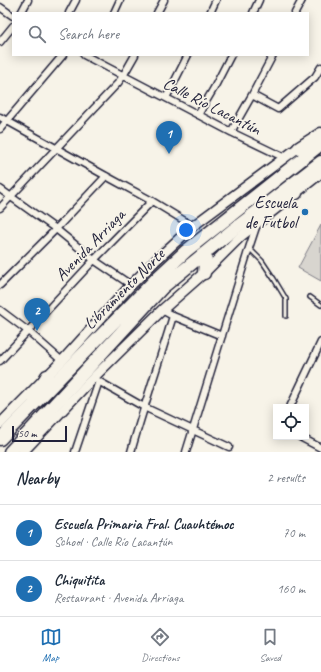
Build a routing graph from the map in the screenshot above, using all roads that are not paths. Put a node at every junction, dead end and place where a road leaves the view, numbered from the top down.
1 (28, 0) edge
2 (76, 0) edge
3 (120, 0) edge
4 (164, 0) edge
5 (216, 0) edge
6 (259, 0) edge
7 (302, 0) edge
8 (0, 7) edge
9 (22, 12) edge
10 (70, 12) edge
11 (114, 12) edge
12 (158, 12) edge
13 (210, 12) edge
14 (253, 12) edge
15 (296, 12) edge
16 (12, 15) edge
17 (12, 27) edge
18 (0, 42) edge
19 (62, 56) edge
20 (134, 56) edge
21 (187, 56) edge
22 (230, 56) edge
23 (272, 56) edge
24 (92, 57) edge
25 (321, 67) edge
26 (123, 76) junction
27 (252, 95) junction
28 (166, 98) junction
29 (198, 114) junction
30 (0, 116) edge
31 (7, 121) junction
32 (0, 129) edge
33 (321, 129) edge
34 (231, 132) junction
35 (321, 134) edge
36 (321, 144) edge
37 (56, 148) junction
38 (298, 148) junction
39 (285, 158) junction
40 (321, 162) edge
41 (321, 173) edge
42 (106, 176) junction
43 (0, 188) edge
44 (296, 193) junction
45 (11, 196) junction
46 (152, 201) junction
47 (267, 203) junction
48 (0, 208) edge
49 (258, 223) junction
50 (193, 226) junction
51 (56, 229) junction
52 (249, 248) junction
53 (206, 252) junction
54 (94, 260) junction
55 (204, 273) junction
56 (0, 285) edge
57 (131, 285) junction
58 (310, 297) dead end
59 (321, 305) edge
60 (0, 310) edge
61 (162, 310) junction
62 (173, 316) junction
63 (286, 316) dead end
64 (28, 331) junction
65 (222, 336) junction
66 (321, 342) edge
67 (62, 360) junction
68 (0, 361) edge
69 (47, 376) junction
70 (96, 379) junction
71 (291, 404) edge
72 (144, 407) junction
73 (60, 412) junction
74 (25, 413) junction
75 (42, 418) junction
76 (0, 424) edge
77 (193, 430) junction
78 (0, 439) edge
79 (306, 440) edge
80 (229, 447) dead end
81 (321, 448) edge
82 (10, 452) edge
83 (23, 452) edge
84 (76, 452) edge
85 (131, 452) edge
86 (186, 452) edge

1 - 9 street
2 - 10 street
3 - 11 street
4 - 12 street
5 - 13 street
6 - 14 street
7 - 15 street
8 - 16 street
17 - 18 street
19 - 31 street
20 - 26 street
21 - 28 street
22 - 29 street
23 - 27 street
24 - 26 street, Calle Río Lacantún
25 - 27 street
26 - 28 street, Calle Río Lacantún
26 - 37 street
27 - 34 street
28 - 29 street, Calle Río Lacantún
29 - 34 street, Calle Río Lacantún
30 - 31 street
31 - 32 street
31 - 37 street
33 - 38 street
34 - 39 street, Calle Río Lacantún
35 - 38 highway
36 - 74 highway, Libramiento Norte
37 - 42 street
37 - 45 street
38 - 39 street
39 - 50 street
40 - 47 highway, Libramiento Norte
41 - 44 street
42 - 46 street
42 - 51 street
43 - 45 street
44 - 47 highway
44 - 49 street
45 - 48 street
45 - 51 street
46 - 50 street
46 - 54 street, Avenida Arriaga
47 - 53 highway, Libramiento Norte
49 - 52 street
49 - 55 street
50 - 57 street
51 - 54 street
51 - 56 street
52 - 63 lane
52 - 65 street
53 - 55 highway
53 - 75 highway, Libramiento Norte
54 - 57 street
54 - 64 street, Avenida Arriaga
55 - 61 street
57 - 67 street
58 - 59 lane
60 - 64 street
61 - 62 street
61 - 70 street
62 - 65 street
62 - 72 street
64 - 67 street
64 - 68 street, Avenida Arriaga
65 - 77 street
66 - 71 street
67 - 69 street
69 - 74 highway
69 - 76 street
70 - 72 street
70 - 73 street
70 - 84 street
72 - 77 street
72 - 85 street
73 - 75 highway
73 - 83 street
74 - 78 highway, Libramiento Norte
75 - 82 highway, Libramiento Norte
77 - 80 street
77 - 86 street
79 - 81 street

